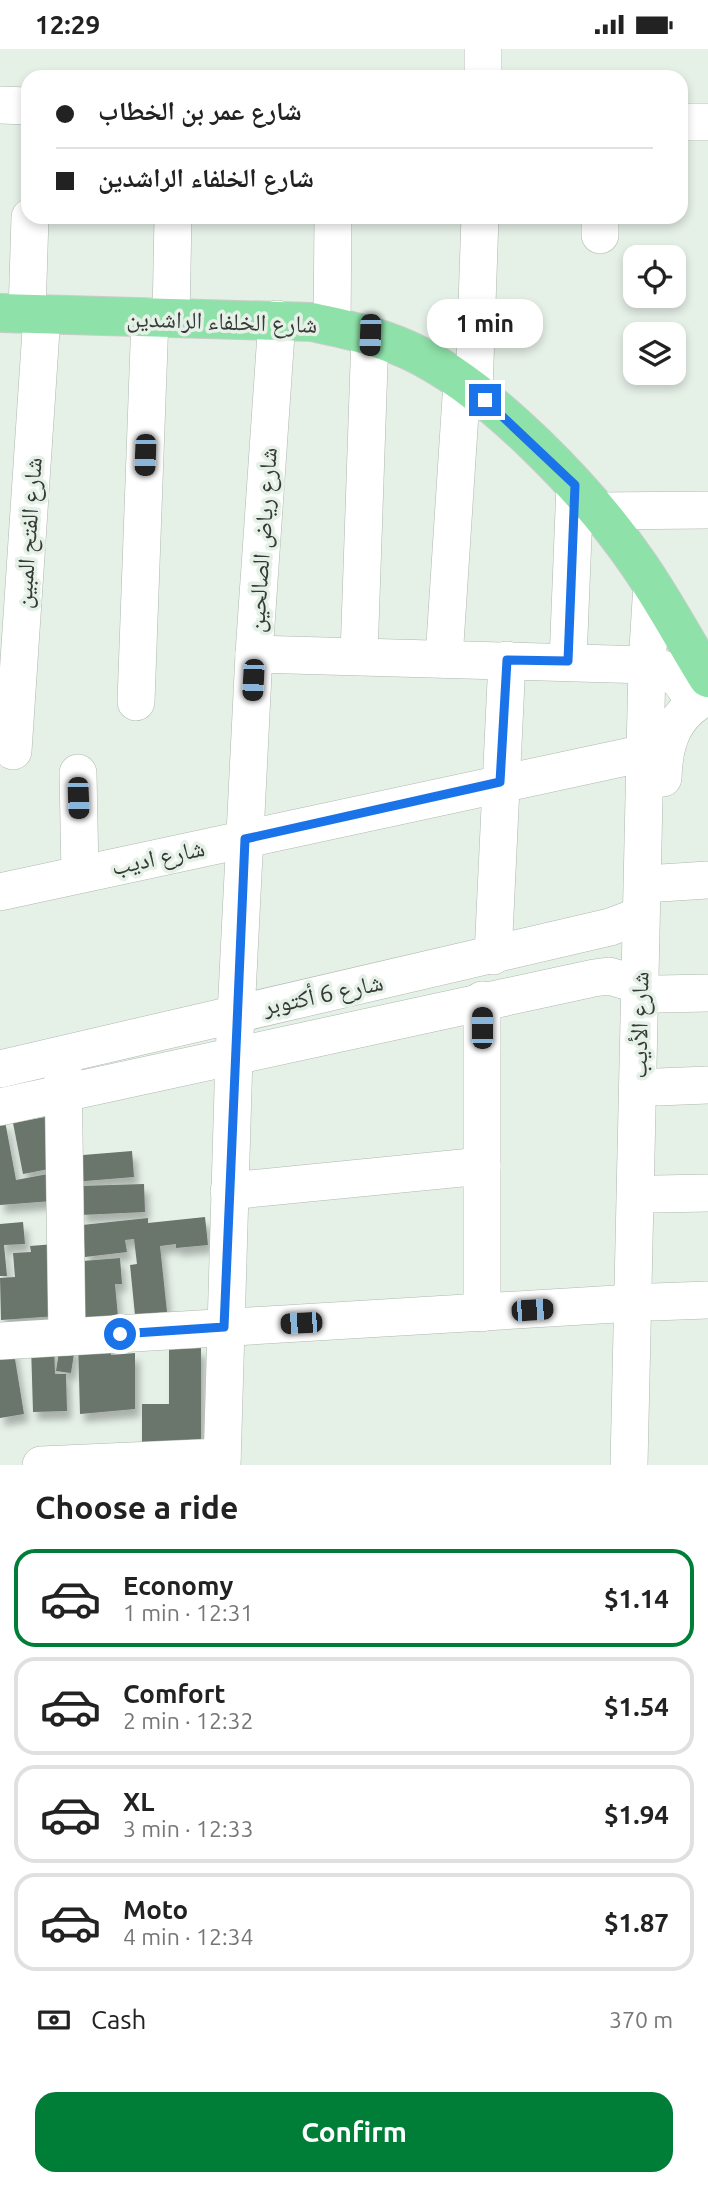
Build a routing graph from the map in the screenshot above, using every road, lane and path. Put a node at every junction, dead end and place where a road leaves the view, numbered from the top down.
1 (484, 49) edge
2 (483, 70) edge
3 (0, 105) edge
4 (21, 106) edge
5 (688, 122) edge
6 (708, 122) edge
7 (29, 224) edge
8 (172, 224) edge
9 (334, 224) edge
10 (480, 224) edge
11 (23, 314) edge
12 (160, 318) junction
13 (277, 319) junction
14 (332, 326) junction
15 (370, 335) junction
16 (468, 387) junction
17 (586, 498) junction
18 (708, 510) edge
19 (652, 584) junction
20 (254, 654) junction
21 (359, 656) junction
22 (444, 659) junction
23 (507, 660) junction
24 (568, 661) junction
25 (647, 665) junction
26 (701, 675) edge
27 (136, 702) dead end
28 (13, 751) dead end
29 (645, 753) junction
30 (78, 773) dead end
31 (500, 782) junction
32 (245, 839) junction
33 (80, 874) junction
34 (708, 880) edge
35 (0, 892) edge
36 (651, 897) junction
37 (493, 956) junction
38 (649, 989) junction
39 (708, 993) edge
40 (482, 1000) junction
41 (237, 1013) junction
42 (63, 1054) junction
43 (234, 1055) junction
44 (0, 1069) edge
45 (708, 1085) edge
46 (658, 1087) junction
47 (64, 1092) junction
48 (0, 1107) edge
49 (482, 1166) junction
50 (229, 1191) junction
51 (708, 1193) edge
52 (656, 1194) junction
53 (708, 1300) edge
54 (643, 1303) junction
55 (482, 1313) junction
56 (224, 1327) junction
57 (67, 1337) junction
58 (0, 1341) edge
59 (222, 1461) edge
60 (41, 1465) edge
61 (629, 1465) edge
62 (650, 1465) edge

1 - 2 street
3 - 4 street
5 - 6 street
7 - 11 street, شارع الفتح المبين
8 - 12 street
9 - 14 street
10 - 16 street
11 - 12 main road, شارع الخلفاء الراشدين
11 - 28 street, شارع الفتح المبين
12 - 13 main road, شارع الخلفاء الراشدين
12 - 27 street
13 - 14 main road, شارع الخلفاء الراشدين
13 - 20 street, شارع رياض الصالحين
14 - 15 main road, شارع الخلفاء الراشدين
15 - 16 main road, شارع الخلفاء الراشدين
15 - 21 street
16 - 17 main road, شارع الخلفاء الراشدين
16 - 22 street
17 - 18 street
17 - 19 main road, شارع الخلفاء الراشدين
17 - 24 street
19 - 25 street, شارع الأديب
19 - 26 main road, شارع الخلفاء الراشدين
20 - 21 street
20 - 32 street, شارع رياض الصالحين
21 - 22 street
22 - 23 street
23 - 24 street
23 - 31 street
24 - 25 street
25 - 26 street
25 - 29 street, شارع الأديب
26 - 36 street, شارع الأديب
29 - 31 street, شارع اديب
29 - 36 street, شارع الأديب
30 - 33 street
31 - 32 street, شارع اديب
31 - 37 street
32 - 33 street, شارع اديب
32 - 41 street, شارع رياض الصالحين
33 - 35 street, شارع اديب
34 - 36 street
36 - 37 street, شارع 6 أكتوبر
36 - 38 street, شارع الأديب
37 - 41 street, شارع 6 أكتوبر
38 - 39 street, شارع 6 أكتوبر
38 - 40 street, شارع 6 أكتوبر
38 - 46 street, شارع الأديب
38 - 54 street, شارع الأديب
40 - 43 street, شارع 6 أكتوبر
40 - 49 street
41 - 42 street, شارع 6 أكتوبر
41 - 43 street, شارع رياض الصالحين
42 - 44 street, شارع 6 أكتوبر
42 - 47 street
43 - 47 street, شارع 6 أكتوبر
43 - 50 street, شارع رياض الصالحين
45 - 46 street
46 - 52 street, شارع الأديب
47 - 48 street, شارع 6 أكتوبر
47 - 57 street
49 - 50 street
49 - 55 street
50 - 56 street, شارع رياض الصالحين
51 - 52 street
52 - 54 street, شارع الأديب
53 - 54 street
54 - 55 street
54 - 61 street, شارع الأديب
54 - 62 street, شارع الأديب
55 - 56 street
56 - 57 street
56 - 59 street, شارع رياض الصالحين
57 - 58 street
59 - 60 street

